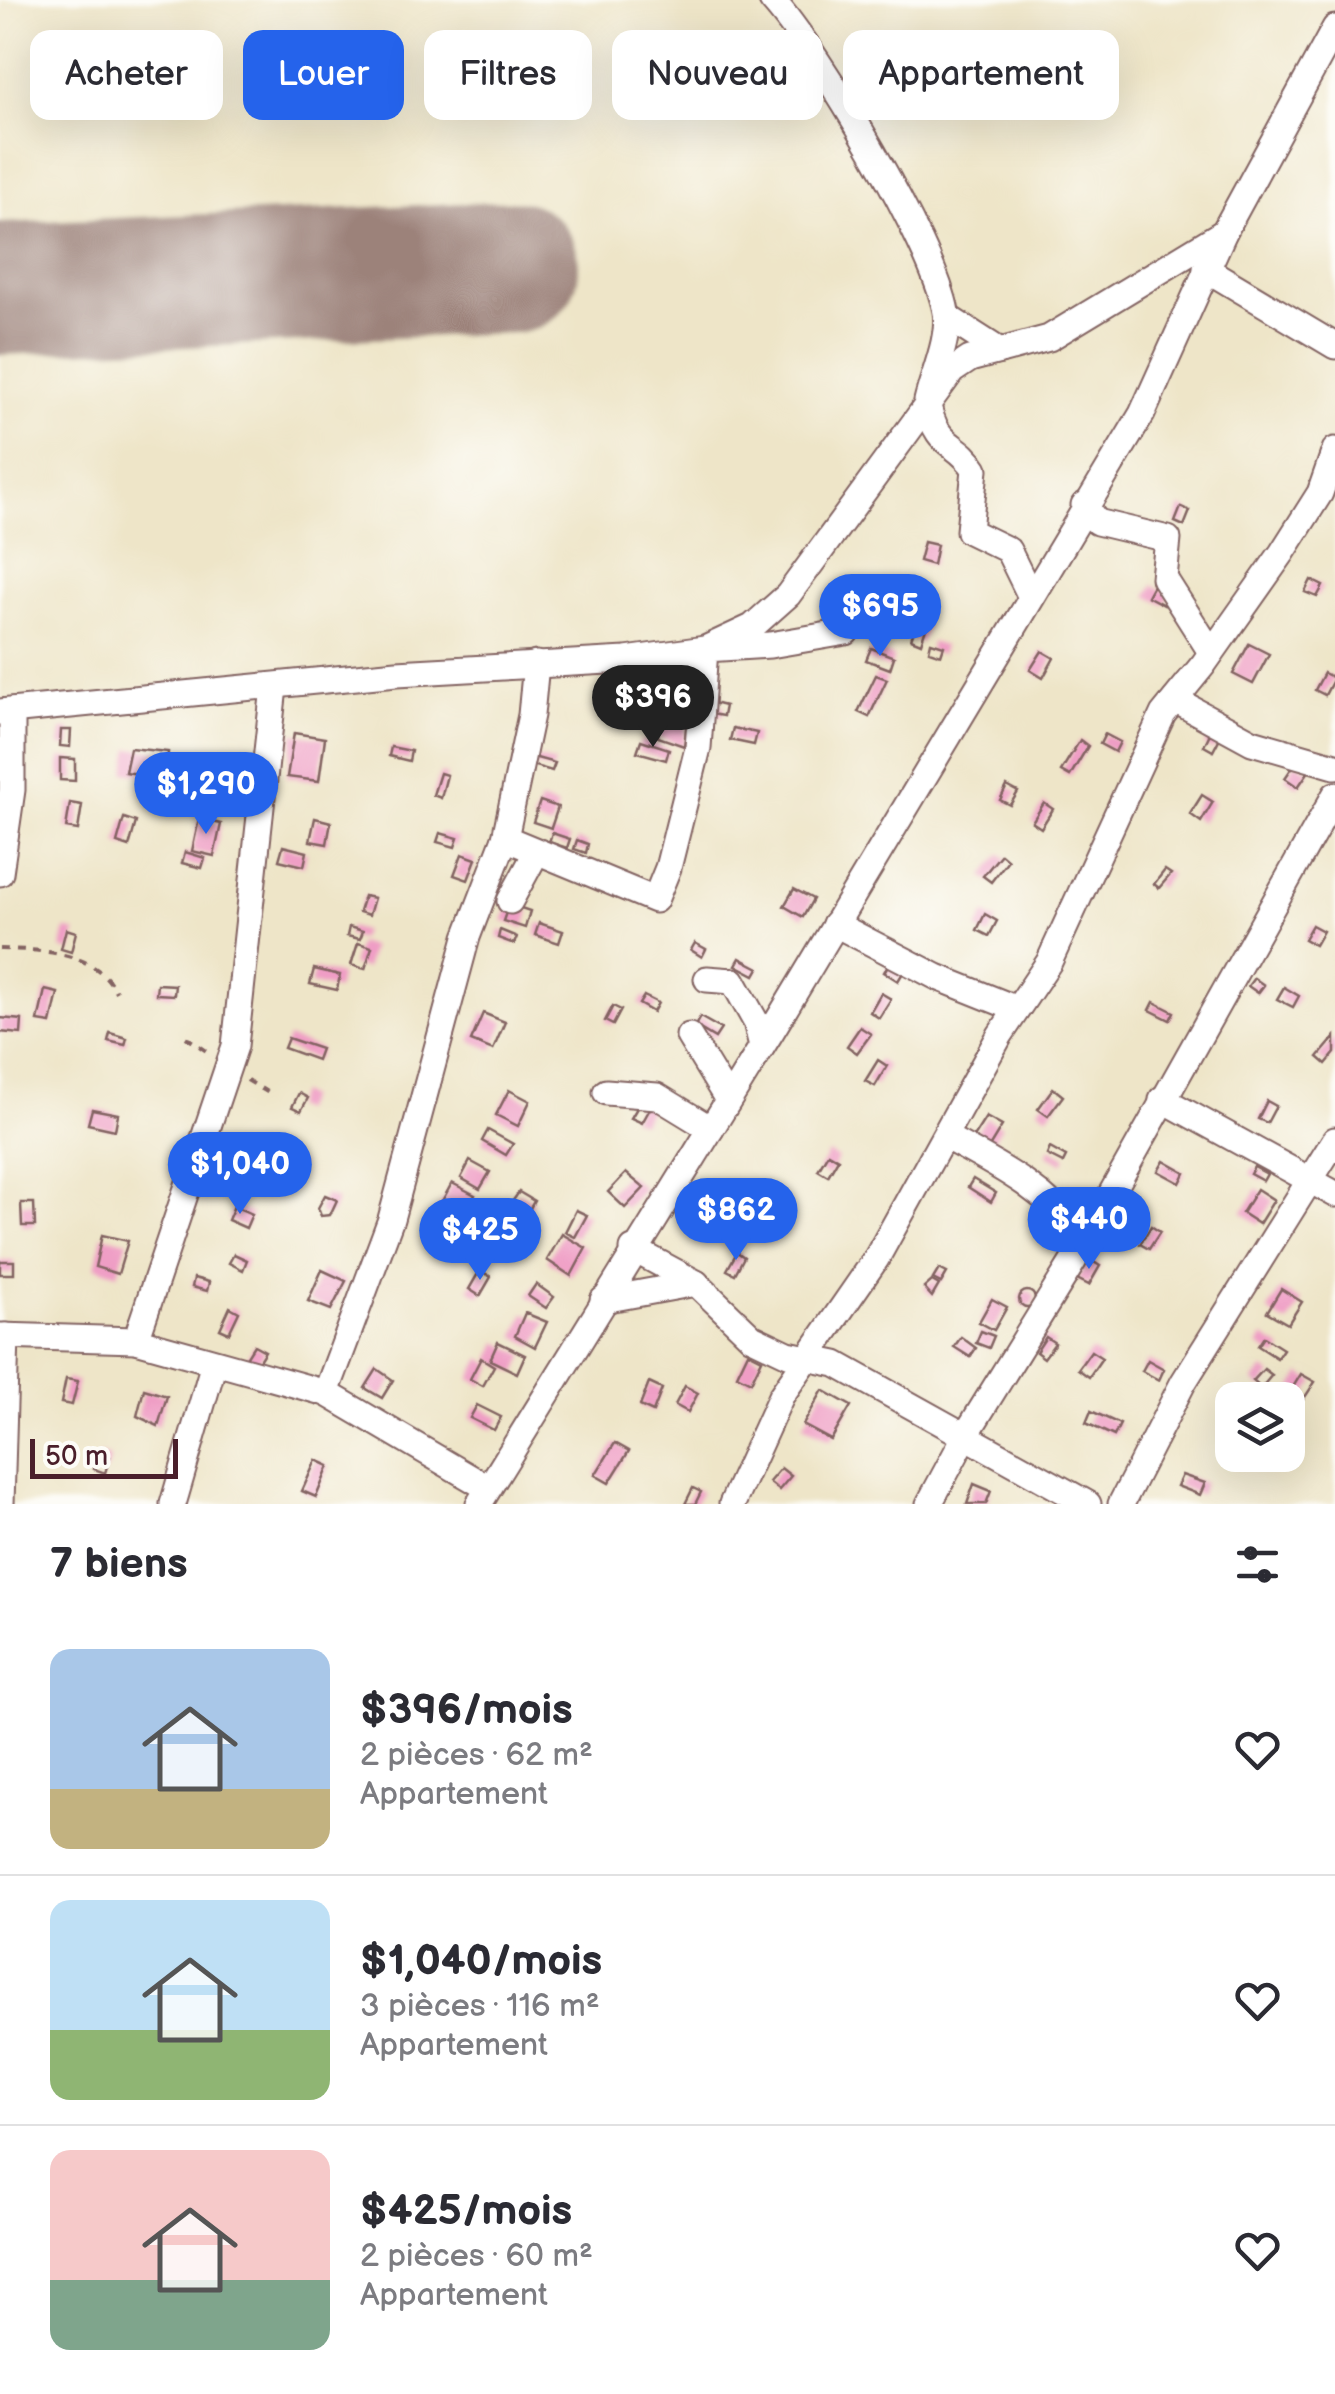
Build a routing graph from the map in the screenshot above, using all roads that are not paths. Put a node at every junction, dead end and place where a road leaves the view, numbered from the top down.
1 (772, 0) edge
2 (1335, 28) edge
3 (1224, 232) junction
4 (1206, 269) junction
5 (947, 316) junction
6 (1335, 346) edge
7 (1000, 351) junction
8 (927, 401) junction
9 (1335, 450) edge
10 (1084, 506) junction
11 (1028, 583) junction
12 (846, 632) dead end
13 (706, 649) junction
14 (1211, 652) junction
15 (536, 664) junction
16 (274, 687) junction
17 (1175, 700) junction
18 (6, 712) edge
19 (1335, 766) edge
20 (1335, 795) edge
21 (506, 838) junction
22 (536, 854) junction
23 (0, 874) edge
24 (510, 902) dead end
25 (835, 924) junction
26 (707, 979) dead end
27 (1017, 1009) junction
28 (689, 1036) dead end
29 (762, 1046) junction
30 (606, 1092) dead end
31 (1162, 1099) junction
32 (728, 1100) junction
33 (711, 1129) junction
34 (946, 1138) junction
35 (1335, 1140) edge
36 (1311, 1180) junction
37 (1335, 1194) edge
38 (1084, 1240) junction
39 (633, 1250) junction
40 (696, 1284) junction
41 (603, 1300) junction
42 (3, 1336) edge
43 (136, 1340) junction
44 (808, 1356) junction
45 (214, 1363) junction
46 (326, 1393) junction
47 (967, 1433) junction
48 (484, 1496) edge
49 (2, 1504) edge
50 (174, 1504) edge
51 (732, 1504) edge
52 (929, 1504) edge
53 (1088, 1504) edge
54 (1121, 1504) edge

1 - 5 street
2 - 3 street
3 - 4 street
3 - 7 street
4 - 6 street
4 - 10 street
5 - 7 street
5 - 8 street
7 - 8 street
8 - 11 street
8 - 13 street
9 - 14 street
10 - 11 street
10 - 14 street
11 - 25 street
12 - 13 street
13 - 15 street
13 - 22 street
14 - 17 street
15 - 16 street
15 - 21 street
16 - 18 street
16 - 43 street
17 - 19 street
17 - 27 street
18 - 23 street
20 - 31 street
21 - 22 street
21 - 46 street
22 - 24 street
25 - 27 street
25 - 29 street
26 - 29 street
27 - 34 street
28 - 32 street
29 - 32 street
30 - 33 street
31 - 36 street
31 - 38 street
32 - 33 street
33 - 39 street
34 - 38 street
34 - 44 street
35 - 36 street
36 - 37 street
36 - 54 street
38 - 47 street
39 - 40 street
39 - 41 street
40 - 41 street
40 - 44 street
41 - 48 street
42 - 43 street
42 - 49 street
43 - 45 street
44 - 47 street
44 - 51 street
45 - 46 street
45 - 50 street
46 - 48 street
47 - 52 street
47 - 53 street

